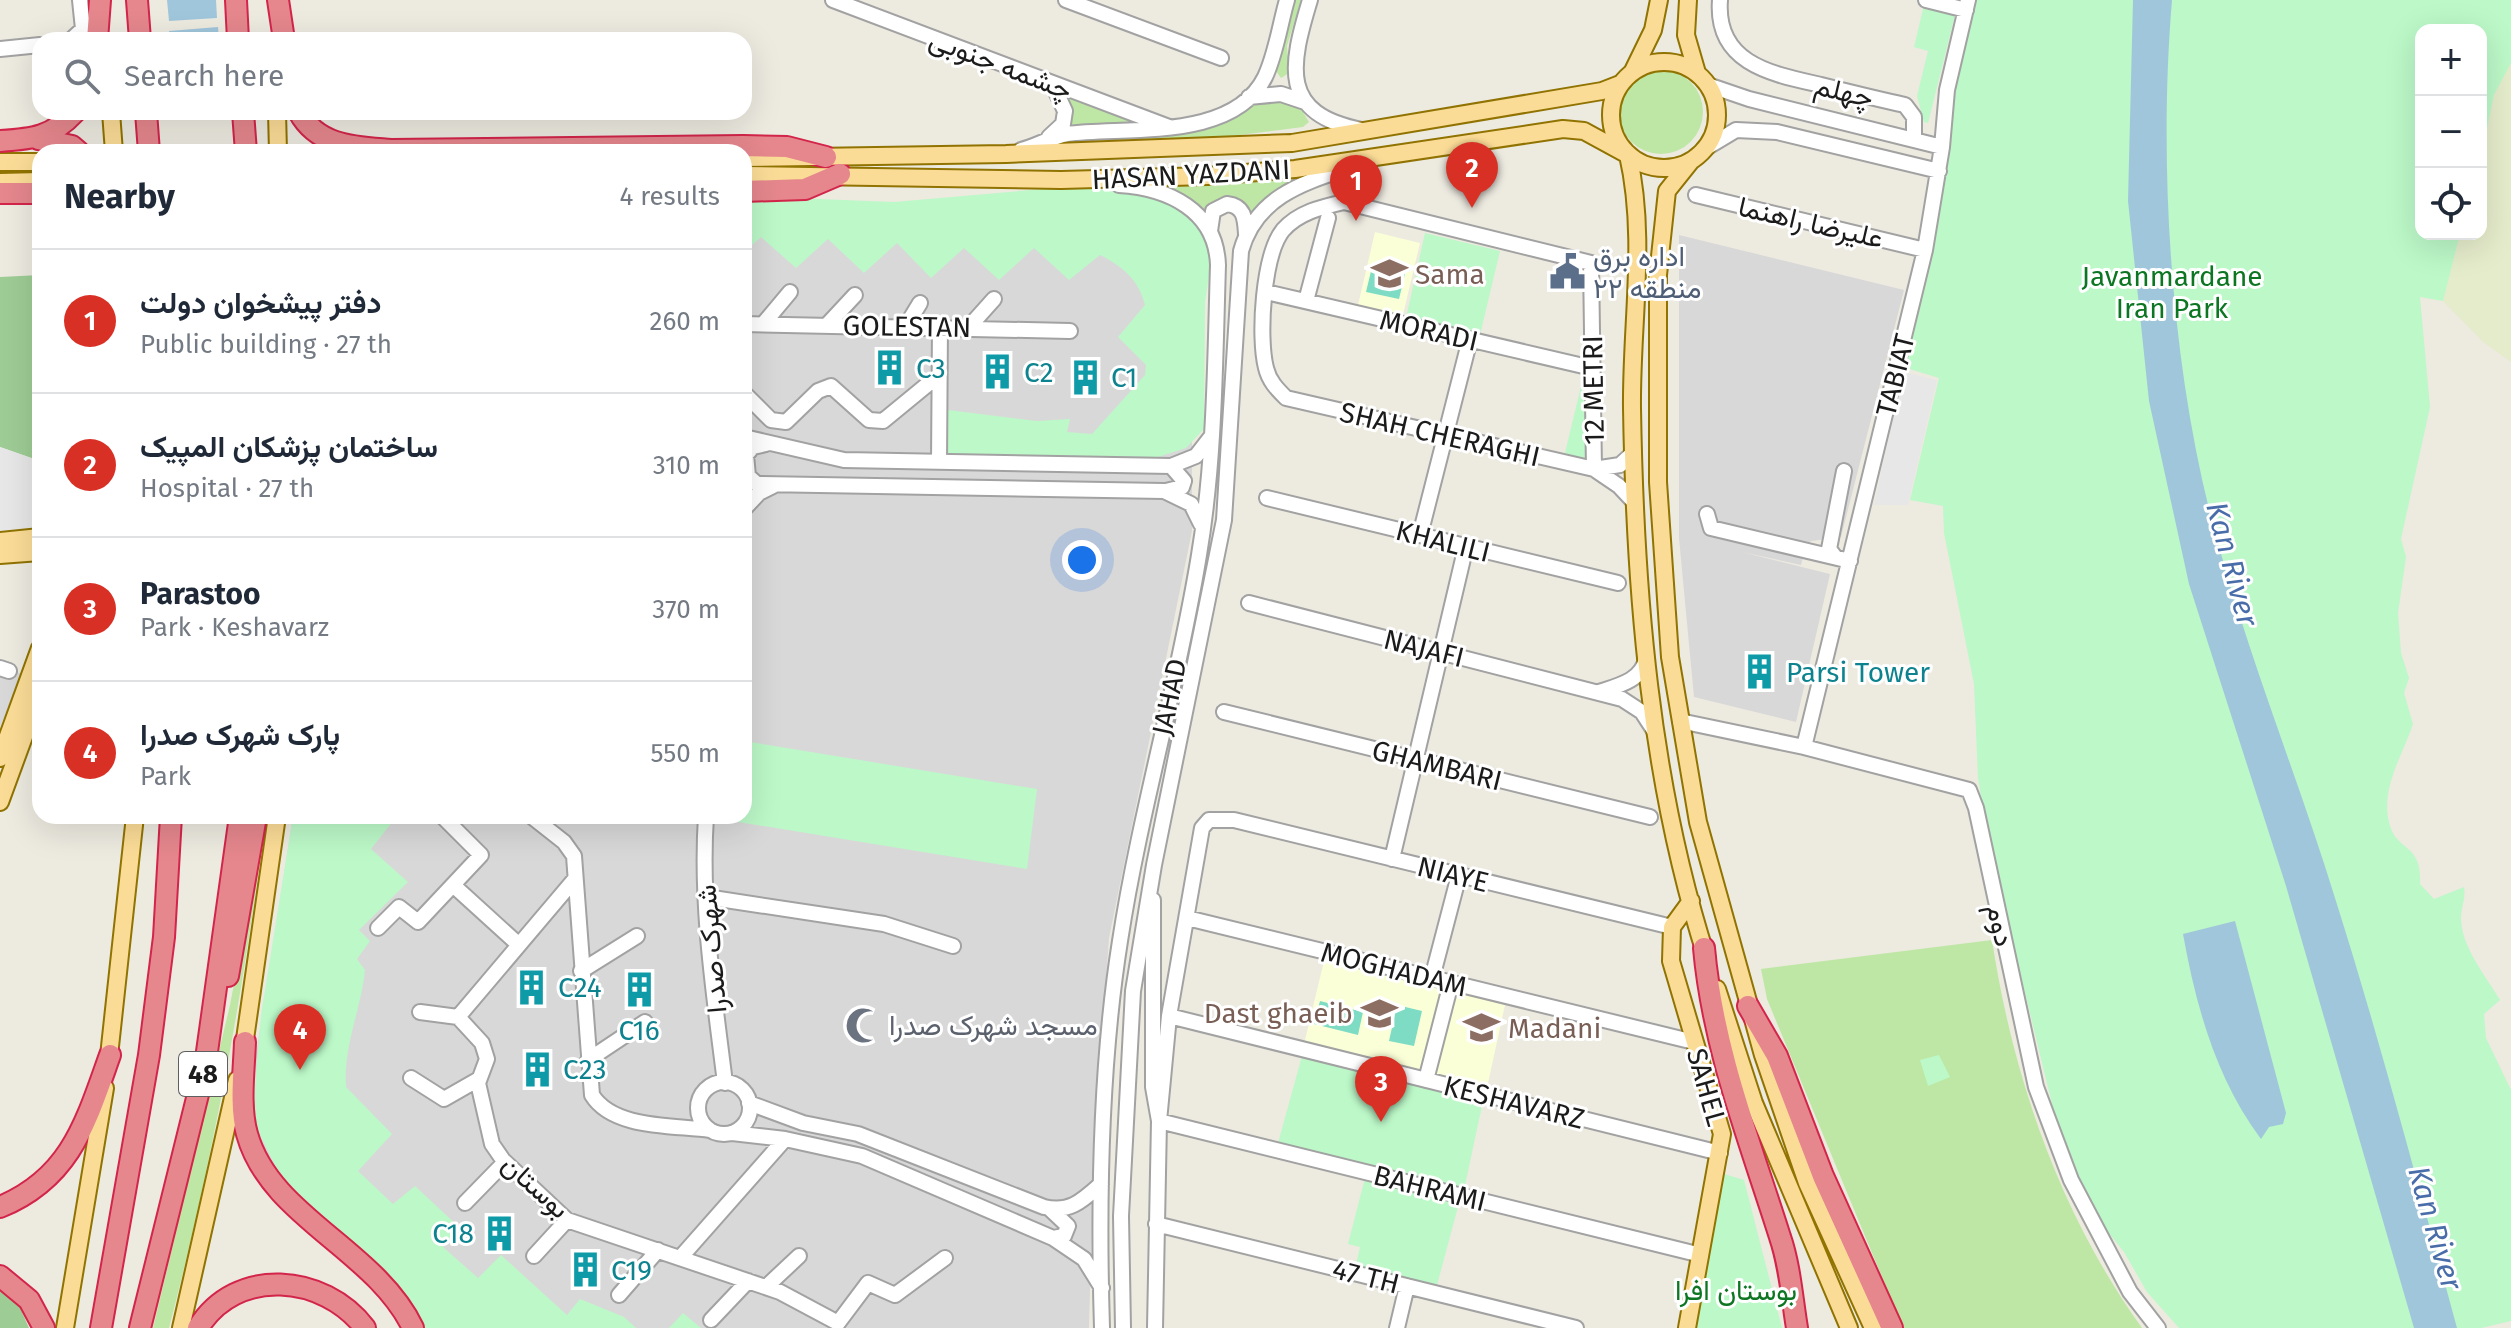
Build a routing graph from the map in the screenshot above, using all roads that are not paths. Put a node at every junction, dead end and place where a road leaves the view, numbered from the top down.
1 (80, 0) edge
2 (101, 0) edge
3 (137, 0) edge
4 (236, 0) edge
5 (271, 0) edge
6 (278, 0) edge
7 (833, 0) edge
8 (1066, 0) edge
9 (1287, 0) edge
10 (1310, 0) edge
11 (1659, 0) edge
12 (1688, 0) edge
13 (1720, 0) edge
14 (1926, 0) edge
15 (1967, 5) edge
16 (89, 32) edge
17 (91, 32) edge
18 (104, 32) edge
19 (139, 32) edge
20 (238, 32) edge
21 (273, 32) edge
22 (283, 32) edge
23 (32, 46) edge
24 (0, 49) edge
25 (1221, 58) dead end
26 (1633, 71) junction
27 (1265, 77) junction
28 (1702, 79) junction
29 (1294, 81) junction
30 (1052, 83) junction
31 (1620, 84) junction
32 (1249, 97) junction
33 (1306, 103) junction
34 (66, 120) edge
35 (112, 120) edge
36 (147, 120) edge
37 (244, 120) edge
38 (277, 120) edge
39 (307, 120) edge
40 (1169, 127) junction
41 (1365, 130) junction
42 (1914, 138) junction
43 (35, 139) junction
44 (1048, 139) junction
45 (0, 141) edge
46 (62, 144) edge
47 (113, 144) edge
48 (148, 144) edge
49 (245, 144) edge
50 (278, 144) edge
51 (338, 144) edge
52 (752, 146) edge
53 (1942, 147) junction
54 (1706, 148) junction
55 (1006, 154) junction
56 (1387, 155) junction
57 (1628, 155) junction
58 (826, 157) junction
59 (752, 158) edge
60 (1691, 161) junction
61 (0, 162) edge
62 (32, 162) edge
63 (1939, 171) junction
64 (840, 174) junction
65 (752, 175) edge
66 (1061, 180) junction
67 (0, 182) edge
68 (32, 188) edge
69 (32, 190) edge
70 (752, 191) edge
71 (0, 193) edge
72 (1696, 195) dead end
73 (1328, 218) dead end
74 (1210, 231) junction
75 (1246, 235) junction
76 (1925, 250) junction
77 (790, 292) dead end
78 (1266, 292) junction
79 (855, 295) dead end
80 (994, 299) dead end
81 (1306, 301) junction
82 (920, 303) dead end
83 (764, 323) junction
84 (752, 324) edge
85 (828, 324) junction
86 (906, 326) junction
87 (940, 327) junction
88 (968, 328) junction
89 (1070, 331) dead end
90 (1470, 339) junction
91 (1592, 368) junction
92 (939, 375) junction
93 (752, 401) edge
94 (1446, 435) junction
95 (1210, 437) junction
96 (752, 440) edge
97 (766, 444) junction
98 (752, 448) edge
99 (1633, 453) junction
100 (939, 462) junction
101 (1171, 466) junction
102 (1594, 469) junction
103 (1844, 471) dead end
104 (752, 480) edge
105 (773, 486) junction
106 (1164, 491) junction
107 (1267, 498) dead end
108 (752, 500) edge
109 (1634, 502) junction
110 (1707, 514) dead end
111 (1202, 533) junction
112 (1420, 535) junction
113 (32, 538) edge
114 (0, 541) edge
115 (1466, 546) junction
116 (32, 553) edge
117 (0, 555) edge
118 (1842, 559) junction
119 (1618, 583) dead end
120 (1249, 603) dead end
121 (1441, 652) junction
122 (1646, 653) junction
123 (32, 670) edge
124 (1599, 692) junction
125 (1224, 712) dead end
126 (32, 715) edge
127 (1680, 721) junction
128 (1659, 744) junction
129 (1804, 747) junction
130 (0, 758) edge
131 (1415, 759) junction
132 (0, 802) edge
133 (1650, 817) dead end
134 (134, 824) edge
135 (171, 824) edge
136 (239, 824) edge
137 (255, 824) edge
138 (276, 824) edge
139 (450, 824) edge
140 (541, 824) edge
141 (706, 824) edge
142 (1392, 859) junction
143 (1154, 865) junction
144 (1459, 875) junction
145 (574, 880) junction
146 (453, 885) junction
147 (706, 897) junction
148 (1691, 901) junction
149 (1187, 918) junction
150 (1672, 927) junction
151 (378, 928) dead end
152 (637, 936) dead end
153 (519, 945) junction
154 (953, 946) dead end
155 (1704, 948) junction
156 (581, 971) junction
157 (1432, 978) junction
158 (1451, 983) junction
159 (1748, 1006) junction
160 (420, 1012) dead end
161 (1169, 1016) junction
162 (458, 1017) junction
163 (645, 1022) dead end
164 (245, 1042) junction
165 (1694, 1042) junction
166 (110, 1055) junction
167 (588, 1060) junction
168 (205, 1066) junction
169 (411, 1078) dead end
170 (479, 1079) junction
171 (1426, 1080) junction
172 (725, 1083) junction
173 (749, 1103) junction
174 (1159, 1121) junction
175 (710, 1130) junction
176 (732, 1133) junction
177 (785, 1139) junction
178 (1720, 1153) junction
179 (505, 1162) junction
180 (1101, 1184) junction
181 (465, 1203) dead end
182 (0, 1207) edge
183 (1049, 1209) junction
184 (567, 1220) junction
185 (1156, 1224) junction
186 (1053, 1238) junction
187 (658, 1250) junction
188 (1701, 1255) junction
189 (534, 1256) dead end
190 (799, 1256) dead end
191 (680, 1258) junction
192 (945, 1258) dead end
193 (0, 1276) edge
194 (748, 1281) junction
195 (1407, 1286) junction
196 (766, 1287) junction
197 (1102, 1289) junction
198 (619, 1295) dead end
199 (711, 1320) dead end
200 (826, 1323) edge
201 (44, 1328) edge
202 (65, 1328) edge
203 (101, 1328) edge
204 (140, 1328) edge
205 (181, 1328) edge
206 (198, 1328) edge
207 (365, 1328) edge
208 (413, 1328) edge
209 (1102, 1328) edge
210 (1123, 1328) edge
211 (1155, 1328) edge
212 (1397, 1328) edge
213 (1576, 1328) edge
214 (1687, 1328) edge
215 (1797, 1328) edge
216 (1849, 1328) edge
217 (1873, 1328) edge
218 (1892, 1328) edge
219 (2158, 1328) edge

1 - 16 street
2 - 17 highway
2 - 18 main road
3 - 19 highway
4 - 20 highway
5 - 21 main road
6 - 22 highway
7 - 30 street, چشمه جنوبی
8 - 25 street
9 - 27 street
10 - 29 street
11 - 26 main road
12 - 28 main road
13 - 42 street, چهلم
14 - 15 street
15 - 53 street, TABIAT
23 - 24 street
26 - 28 main road
26 - 31 main road
27 - 29 street
27 - 32 street
28 - 42 street
28 - 54 main road
29 - 33 street
30 - 40 street, چشمه جنوبی
30 - 44 street
31 - 41 main road, HASAN YAZDANI
31 - 57 main road
32 - 33 street
32 - 40 street
33 - 41 street
34 - 43 highway
35 - 47 main road
36 - 48 highway
37 - 49 highway
38 - 50 main road
39 - 51 highway
40 - 44 street
41 - 55 main road, HASAN YAZDANI
42 - 53 street
43 - 45 highway
43 - 46 highway
44 - 55 street
52 - 58 highway
53 - 63 street, TABIAT
54 - 60 main road
54 - 63 street
55 - 58 main road, HASAN YAZDANI
56 - 57 main road, HASAN YAZDANI
56 - 66 main road, HASAN YAZDANI
56 - 75 street, JAHAD
57 - 60 main road
57 - 99 main road
58 - 59 main road, HASAN YAZDANI
60 - 127 main road
61 - 62 main road
63 - 76 street, TABIAT
64 - 65 main road, HASAN YAZDANI
64 - 66 main road, HASAN YAZDANI
64 - 70 highway
66 - 74 street
67 - 68 main road
69 - 71 highway
72 - 76 street, علیرضا راهنما
73 - 81 street
74 - 75 street
74 - 95 street, JAHAD
75 - 143 street, JAHAD
76 - 118 street, TABIAT
77 - 83 street
78 - 81 street, MORADI
78 - 91 street, 12 METRI
78 - 94 street, SHAH CHERAGHI
79 - 85 street
80 - 88 street
81 - 90 street, MORADI
82 - 86 street
83 - 84 street, GOLESTAN
83 - 85 street, GOLESTAN
85 - 86 street, GOLESTAN
86 - 87 street, GOLESTAN
87 - 88 street, GOLESTAN
87 - 92 street
88 - 89 street, GOLESTAN
90 - 91 street, MORADI
90 - 94 street
91 - 102 street, 12 METRI
92 - 93 street
92 - 100 street
94 - 102 street, SHAH CHERAGHI
94 - 112 street
95 - 101 street
95 - 111 street, JAHAD
96 - 97 street
97 - 98 street
97 - 100 street
99 - 102 street
99 - 109 main road
100 - 101 street
101 - 106 street
102 - 109 street
103 - 118 street
104 - 105 street
105 - 106 street
105 - 108 street
106 - 111 street
107 - 112 street, KHALILI
109 - 122 main road
110 - 118 street
111 - 180 street, JAHAD
112 - 115 street, KHALILI
113 - 114 main road
115 - 119 street, KHALILI
115 - 121 street
116 - 117 main road
118 - 129 street, TABIAT
120 - 121 street, NAJAFI
121 - 124 street, NAJAFI
121 - 131 street
122 - 124 street
122 - 128 main road
123 - 130 main road
124 - 128 street, NAJAFI
125 - 131 street, GHAMBARI
126 - 132 main road
127 - 129 street, دوم
127 - 159 main road
128 - 148 main road
129 - 219 street, دوم
131 - 133 street, GHAMBARI
131 - 142 street
134 - 166 main road
135 - 203 highway, 48
136 - 168 highway, 48
137 - 168 highway
138 - 164 main road
139 - 146 street
140 - 145 street
141 - 147 street, شهرک صدرا
142 - 144 street, NIAYE
142 - 149 street, NIAYE
143 - 174 street
143 - 210 street, JAHAD
144 - 150 street, NIAYE
144 - 157 street
145 - 153 street
145 - 156 street
146 - 151 street
146 - 153 street
147 - 154 street
147 - 172 street, شهرک صدرا
148 - 150 main road
148 - 155 main road
149 - 157 street, MOGHADAM
149 - 161 street
150 - 165 main road, SAHEL
152 - 156 street
153 - 162 street
155 - 215 highway
155 - 216 main road
156 - 167 street
157 - 158 street, MOGHADAM
158 - 165 street, MOGHADAM
158 - 171 street
159 - 217 main road
159 - 218 highway
160 - 162 street
161 - 171 street, KESHAVARZ
161 - 174 street
162 - 170 street, بوستان
163 - 167 street
164 - 205 main road
164 - 208 highway
165 - 178 main road, SAHEL
166 - 182 highway
166 - 202 main road
167 - 175 street
168 - 204 highway, 48
169 - 170 street
170 - 179 street, بوستان
171 - 178 street, KESHAVARZ
172 - 173 street
172 - 175 street
173 - 176 street
173 - 183 street
174 - 185 street
174 - 188 street, BAHRAMI
175 - 176 street
176 - 177 street
177 - 186 street
177 - 191 street
178 - 188 main road, SAHEL
179 - 181 street
179 - 184 street, بوستان
180 - 183 street
180 - 197 street, JAHAD
183 - 186 street
184 - 187 street, بوستان
184 - 189 street
185 - 195 street, 47 TH
185 - 211 street
186 - 197 street
187 - 191 street, بوستان
187 - 198 street
188 - 214 main road, SAHEL
190 - 196 street
191 - 194 street, بوستان
192 - 200 street, بوستان
193 - 201 highway
194 - 196 street, بوستان
194 - 199 street
195 - 212 street
195 - 213 street, 47 TH
196 - 200 street, بوستان
197 - 209 street, JAHAD
206 - 207 highway

